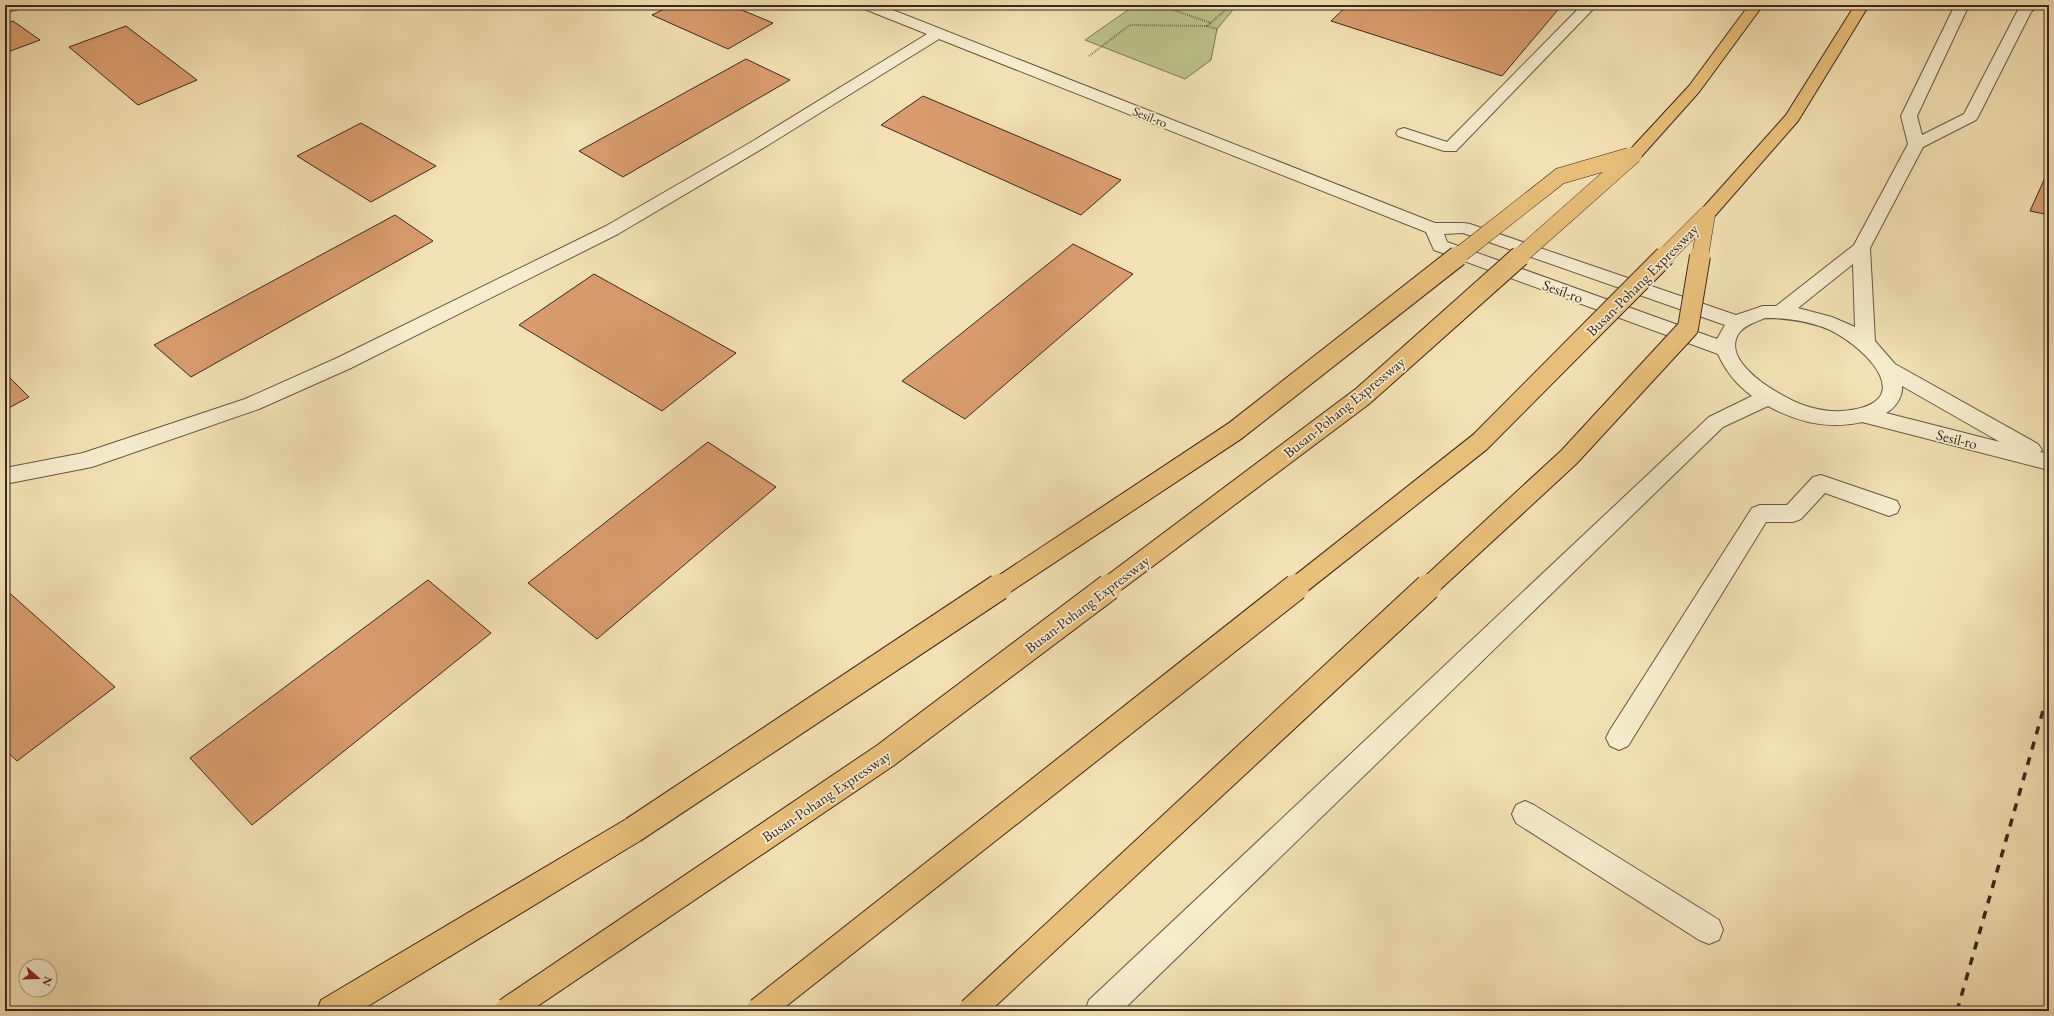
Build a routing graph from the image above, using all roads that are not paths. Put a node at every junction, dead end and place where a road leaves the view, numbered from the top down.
1 (17, 5) edge
2 (867, 5) edge
3 (1590, 5) edge
4 (1756, 5) edge
5 (1862, 5) edge
6 (1962, 5) edge
7 (2032, 5) edge
8 (5, 9) edge
9 (938, 33) junction
10 (1404, 133) dead end
11 (1916, 144) junction
12 (1634, 155) junction
13 (1707, 214) junction
14 (1433, 229) junction
15 (1861, 248) junction
16 (1780, 312) junction
17 (1737, 322) junction
18 (1865, 342) junction
19 (1726, 350) junction
20 (1889, 369) junction
21 (1768, 397) junction
22 (1866, 416) junction
23 (2049, 462) edge
24 (5, 476) edge
25 (1889, 507) dead end
26 (1619, 738) dead end
27 (1525, 814) dead end
28 (1709, 930) dead end
29 (332, 1011) edge
30 (507, 1011) edge
31 (759, 1011) edge
32 (972, 1011) edge
33 (1100, 1011) edge

1 - 8 street
2 - 9 street, Sesil-ro
3 - 10 street
4 - 12 highway, Busan-Pohang Expressway
5 - 13 highway, Busan-Pohang Expressway
6 - 11 street
7 - 11 street
9 - 14 street, Sesil-ro
9 - 24 street
11 - 15 street
12 - 29 highway, bridge
12 - 30 highway, Busan-Pohang Expressway, bridge
13 - 31 highway, Busan-Pohang Expressway, bridge
13 - 32 highway, bridge
14 - 17 street, Sesil-ro
14 - 19 street, Sesil-ro
15 - 16 street
15 - 18 street
16 - 17 street, Sesil-ro
16 - 18 street, Sesil-ro
17 - 19 street
18 - 20 street, Sesil-ro
19 - 21 street, Sesil-ro
20 - 22 street, Sesil-ro
20 - 23 street, Sesil-ro
21 - 22 street, Sesil-ro
21 - 33 street
22 - 23 street, Sesil-ro
25 - 26 street
27 - 28 street

